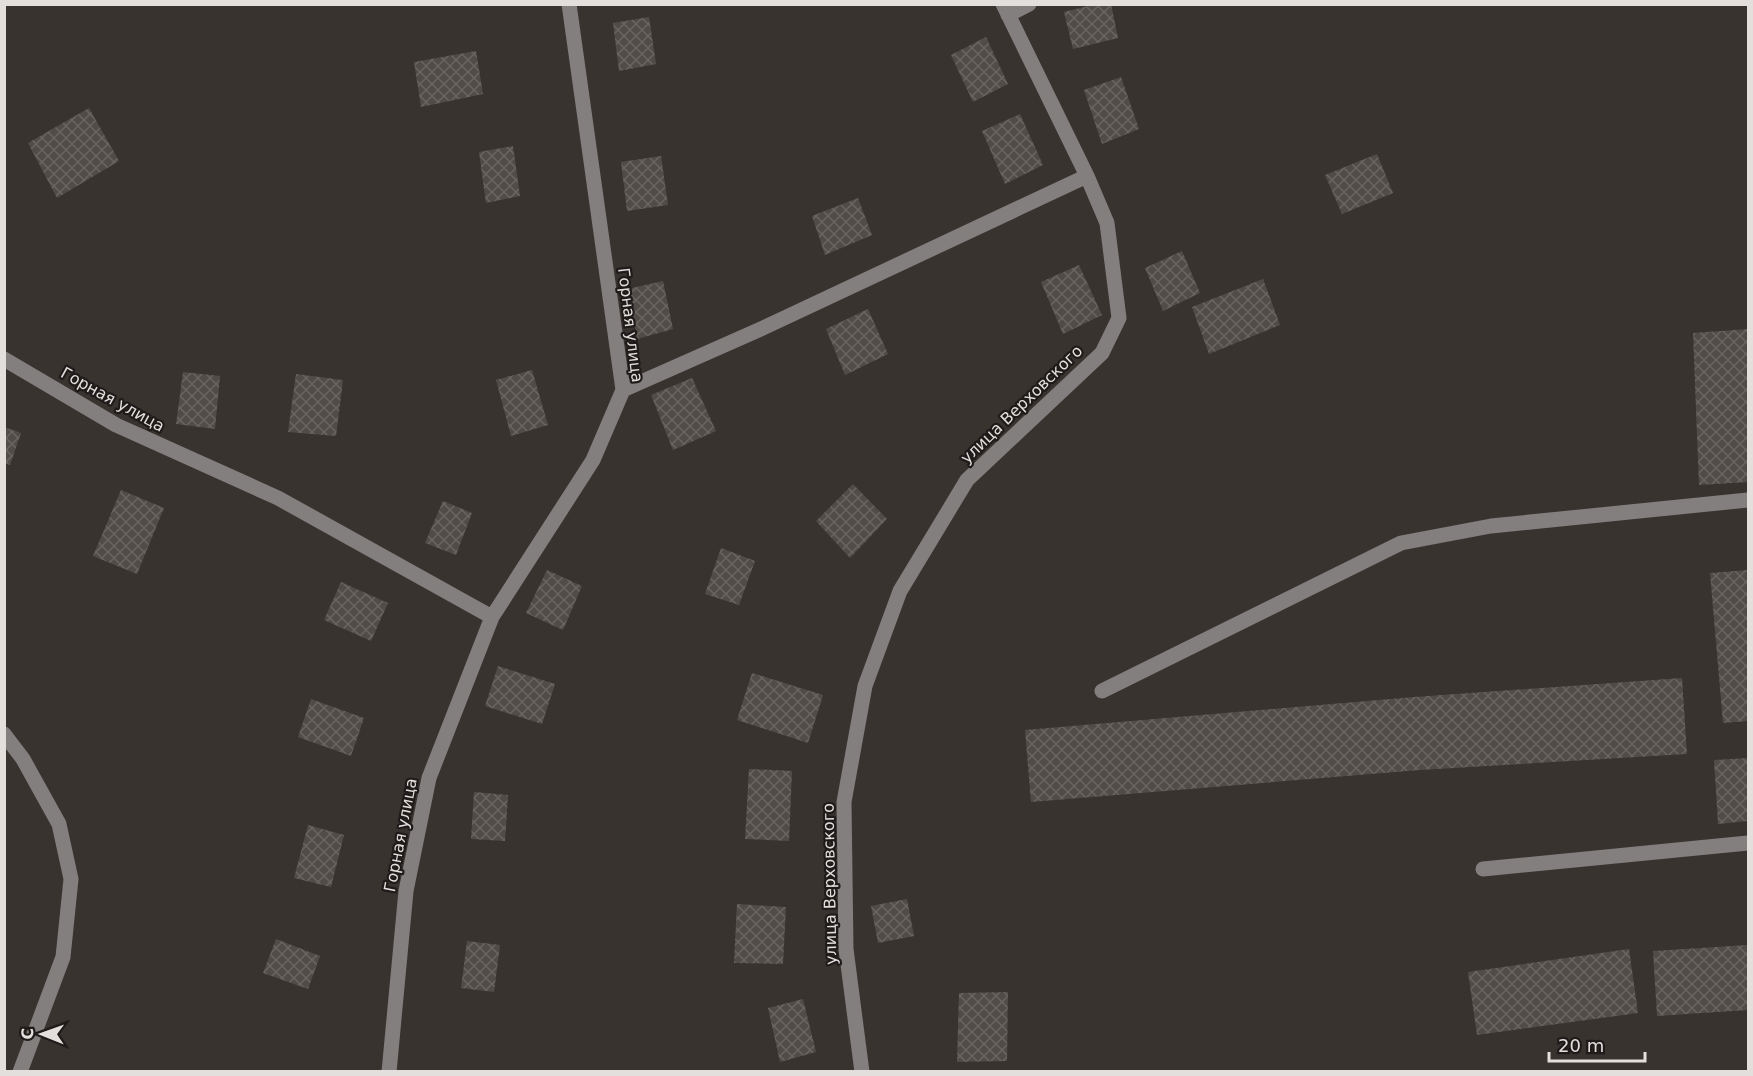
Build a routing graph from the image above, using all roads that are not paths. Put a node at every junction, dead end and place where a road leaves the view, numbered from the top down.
1 (569, 4) edge
2 (1029, 4) edge
3 (1006, 10) edge
4 (1087, 176) junction
5 (4, 359) edge
6 (622, 390) junction
7 (1749, 500) edge
8 (492, 617) junction
9 (1102, 691) dead end
10 (4, 734) edge
11 (1749, 843) edge
12 (1483, 869) dead end
13 (20, 1071) edge
14 (389, 1071) edge
15 (862, 1071) edge

1 - 6 street, Горная улица
2 - 3 street, улица Верховского
3 - 4 street, улица Верховского
4 - 6 street
4 - 15 street, улица Верховского
5 - 8 street, Горная улица
6 - 8 street, Горная улица
7 - 9 street
8 - 14 street, Горная улица
10 - 13 street
11 - 12 street

